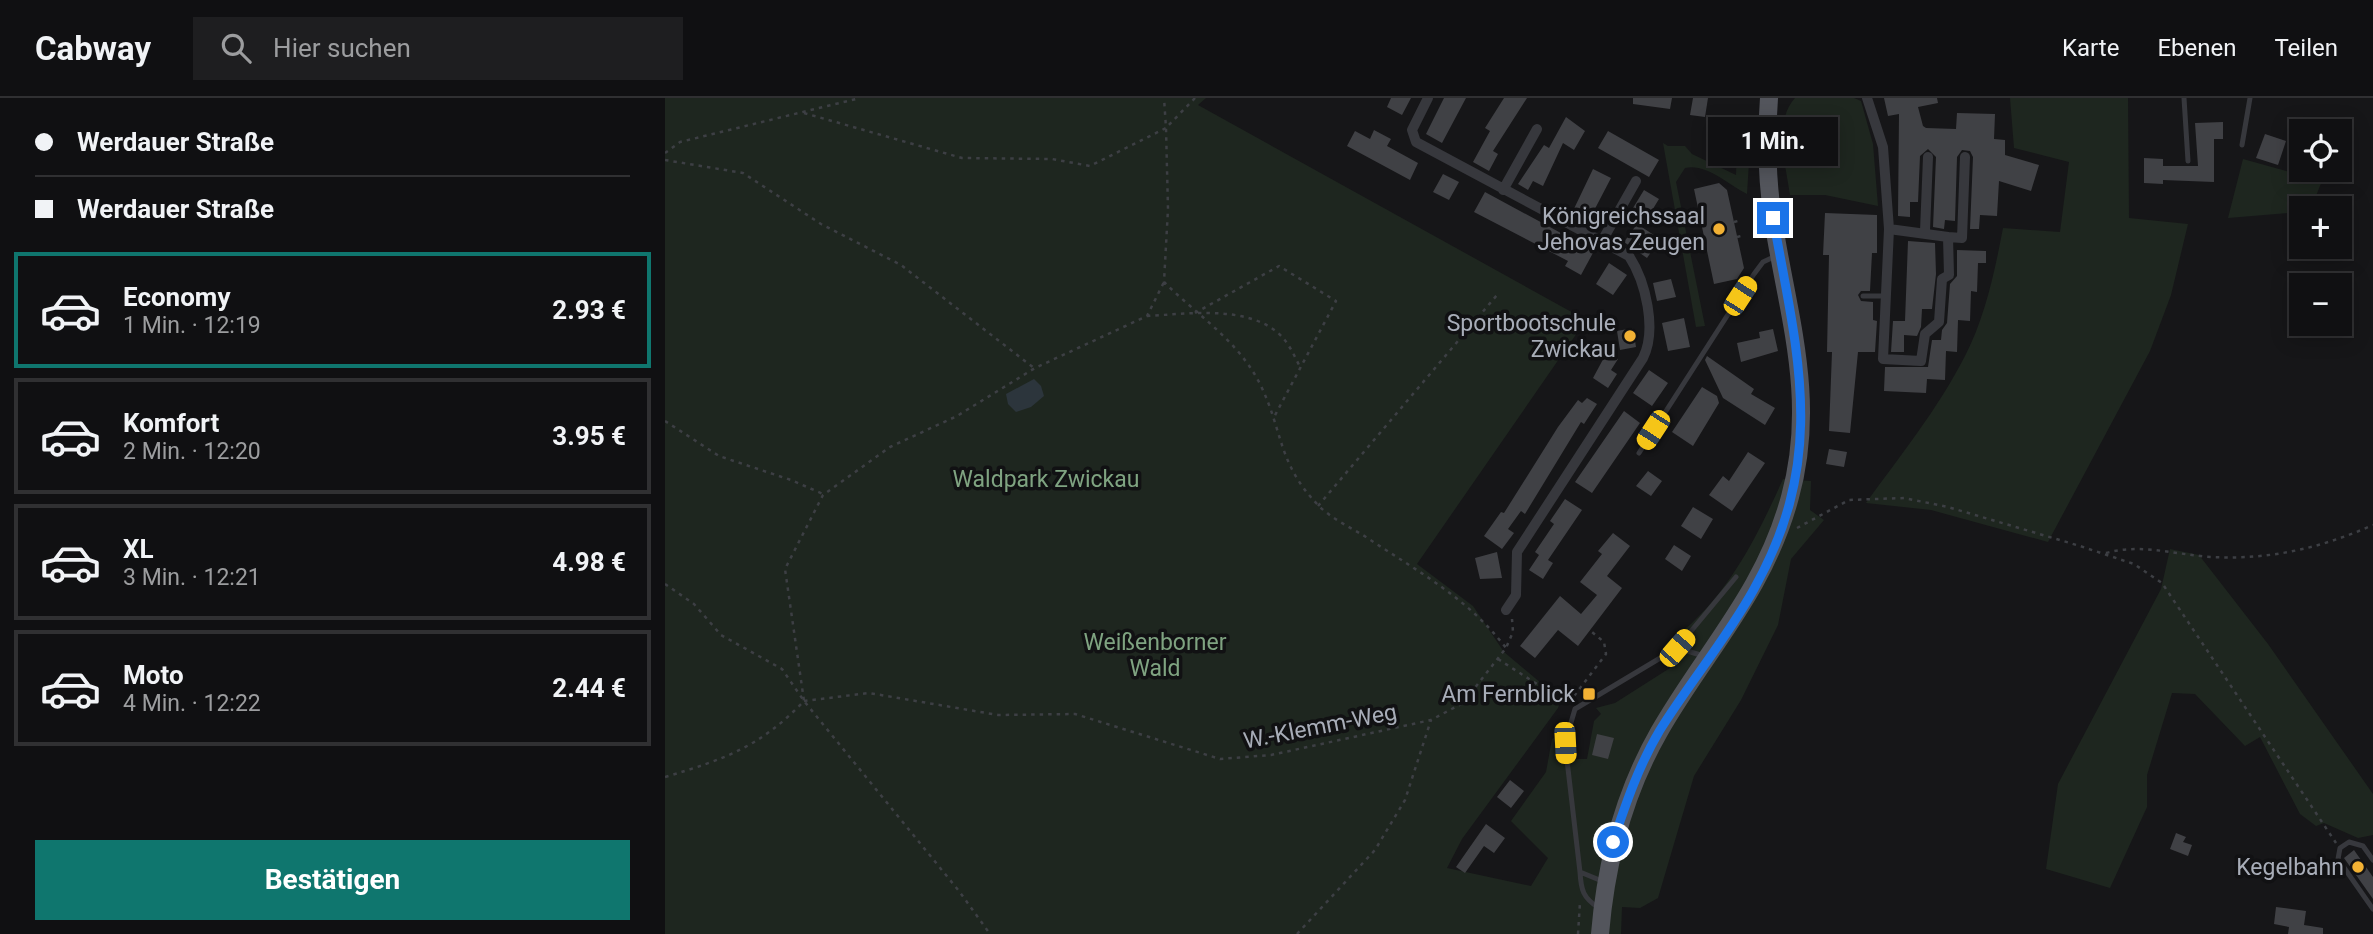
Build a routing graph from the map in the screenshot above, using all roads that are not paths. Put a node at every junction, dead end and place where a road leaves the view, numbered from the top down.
1 (1428, 98) edge
2 (1769, 98) edge
3 (1867, 98) edge
4 (2184, 98) edge
5 (2250, 98) edge
6 (1537, 129) dead end
7 (2242, 145) dead end
8 (1928, 157) dead end
9 (1965, 157) dead end
10 (2188, 161) dead end
11 (1636, 181) dead end
12 (1503, 190) junction
13 (1889, 229) junction
14 (1925, 232) junction
15 (1948, 237) junction
16 (1602, 241) junction
17 (1779, 254) junction
18 (1863, 296) dead end
19 (1886, 296) junction
20 (1639, 453) dead end
21 (1737, 577) dead end
22 (1508, 607) road end
23 (1677, 648) junction
24 (1710, 657) junction
25 (2373, 860) edge
26 (1580, 872) junction
27 (1605, 882) junction
28 (2373, 909) edge
29 (1602, 910) junction
30 (1600, 934) edge

1 - 12 street
2 - 17 main road
3 - 13 street
4 - 10 lane
5 - 7 lane
6 - 12 street
8 - 14 street
9 - 15 street
11 - 16 street
12 - 16 street
13 - 14 street
13 - 19 street
14 - 15 street
15 - 19 street
16 - 22 street
17 - 20 lane
17 - 24 main road
18 - 19 lane
21 - 23 lane
23 - 24 lane
23 - 26 lane
24 - 27 main road
25 - 28 lane
26 - 27 lane
26 - 29 lane
27 - 29 main road
29 - 30 main road

